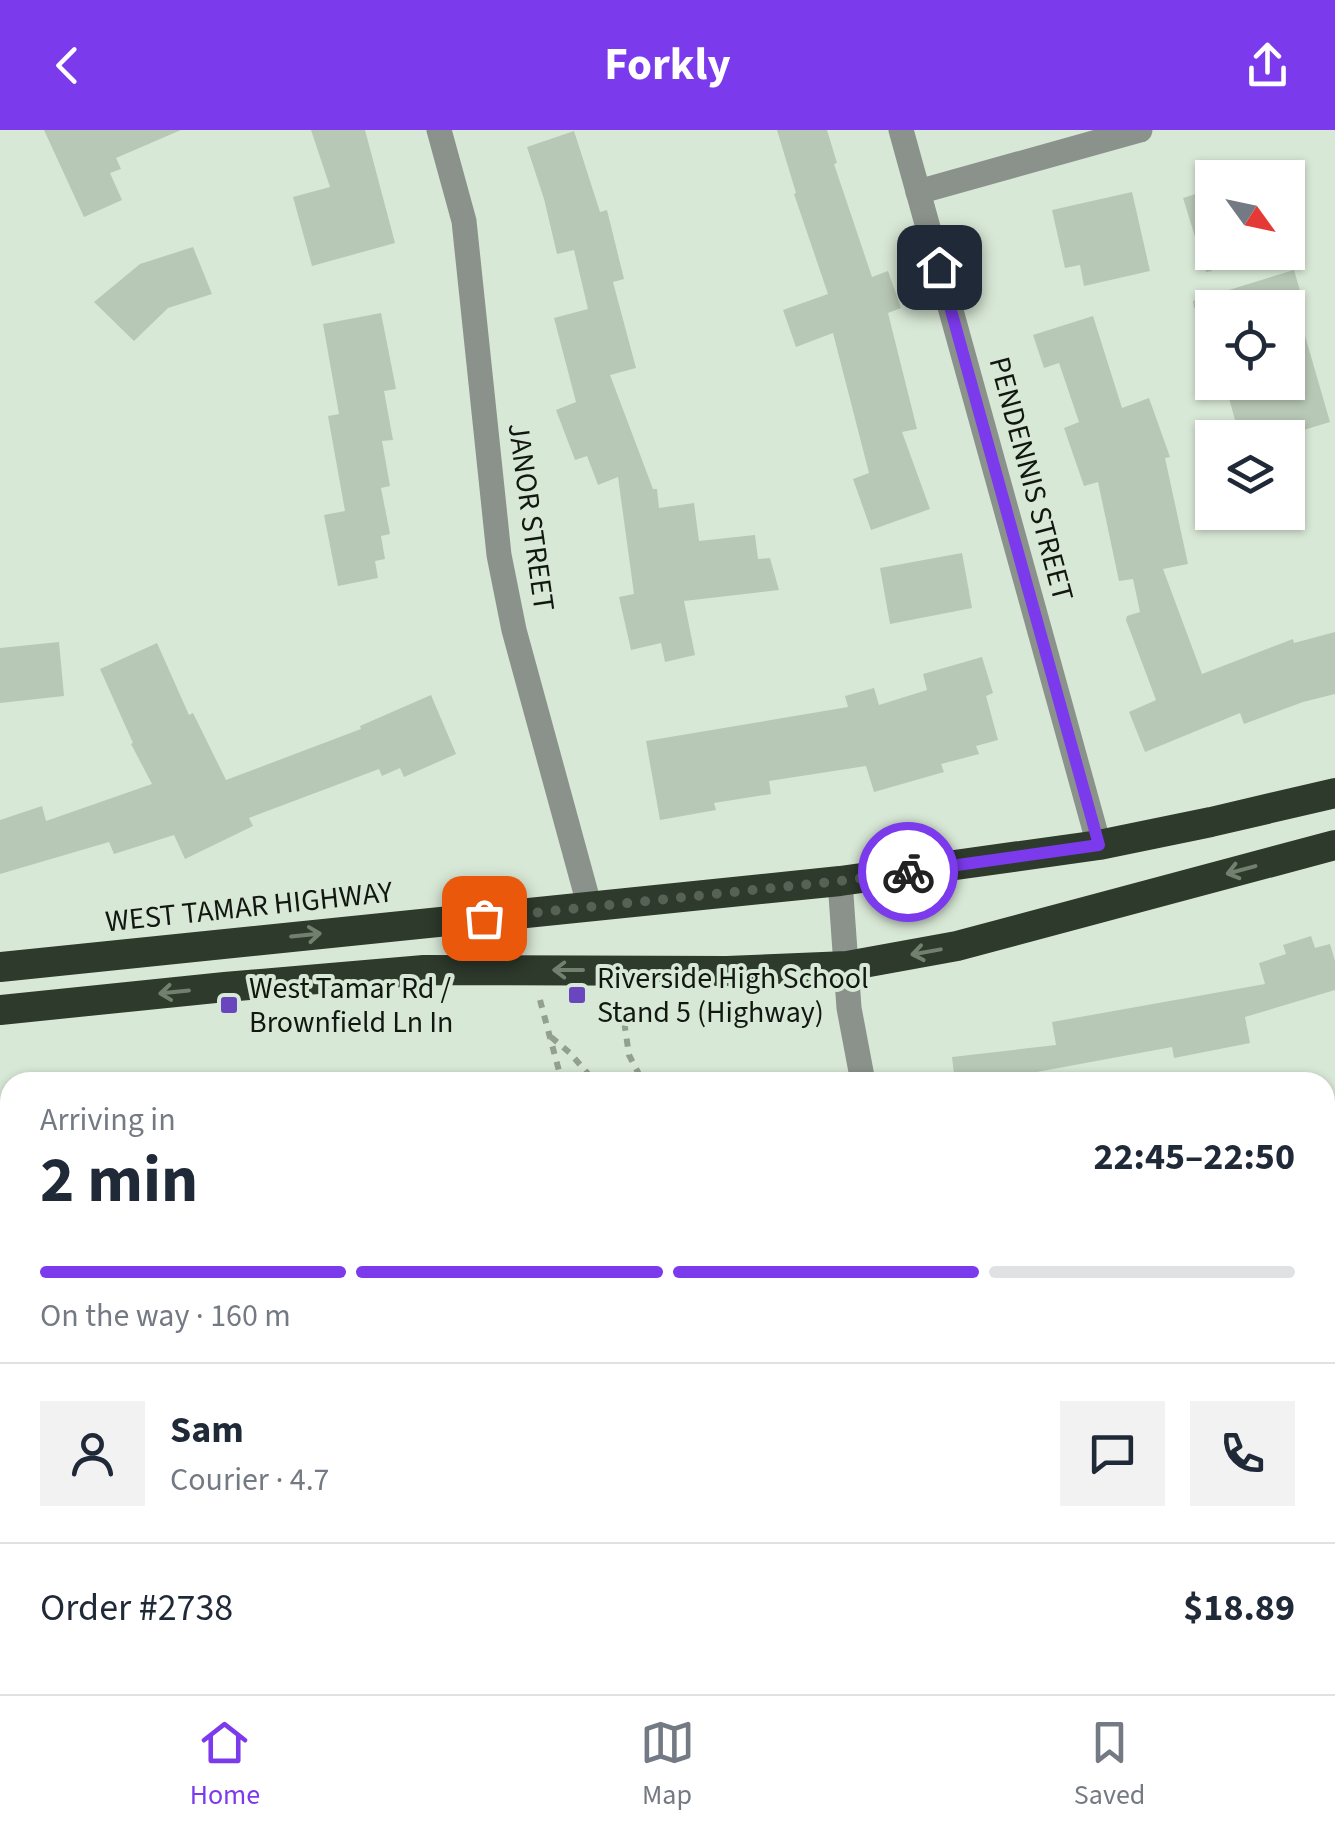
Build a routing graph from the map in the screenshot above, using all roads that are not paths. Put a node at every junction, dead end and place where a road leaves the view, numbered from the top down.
1 (438, 130) edge
2 (901, 130) edge
3 (1140, 130) edge
4 (918, 192) junction
5 (1335, 792) edge
6 (1335, 844) edge
7 (1099, 845) junction
8 (840, 881) junction
9 (590, 908) junction
10 (847, 966) junction
11 (0, 967) edge
12 (0, 1010) edge
13 (861, 1072) edge

1 - 9 street, JANOR STREET
2 - 4 street, PENDENNIS STREET
3 - 4 street
4 - 7 street, PENDENNIS STREET
5 - 7 highway, WEST TAMAR HIGHWAY
6 -> 10 highway
7 - 8 highway, WEST TAMAR HIGHWAY
8 - 9 highway, WEST TAMAR HIGHWAY
8 - 10 street
11 -> 9 highway, WEST TAMAR HIGHWAY
10 -> 12 highway
10 - 13 street

